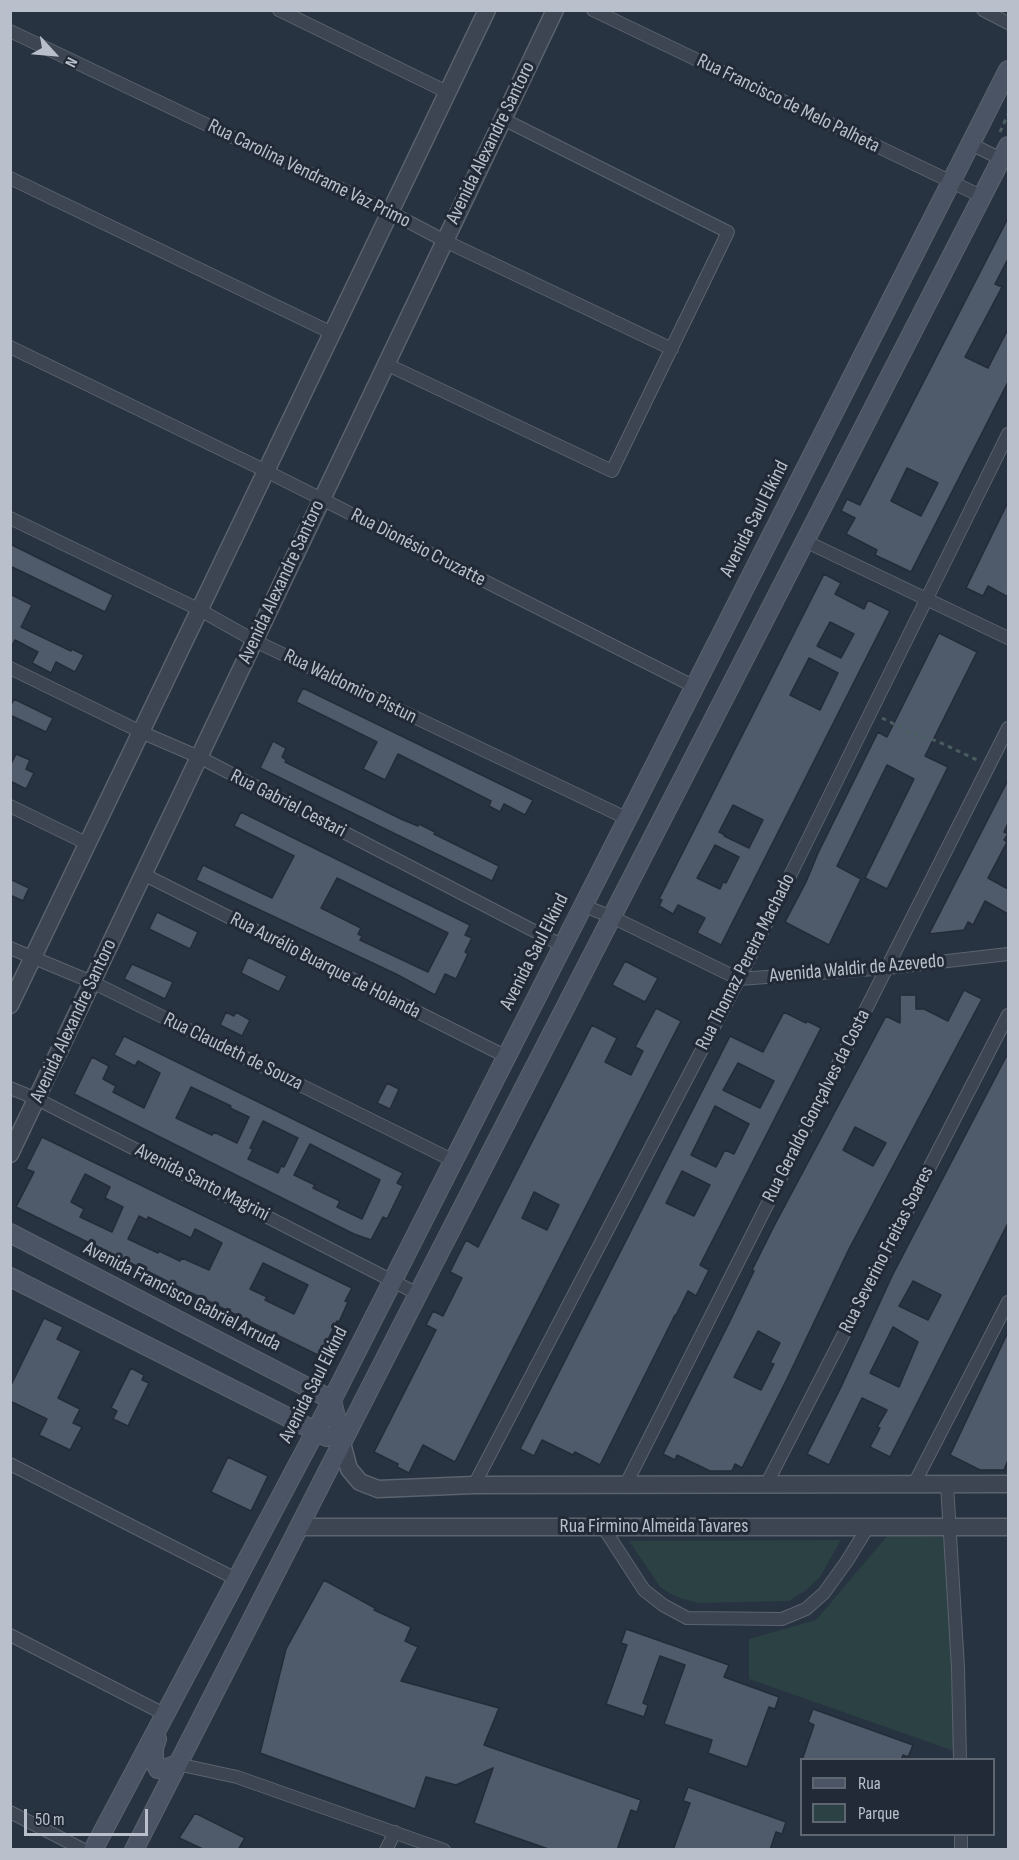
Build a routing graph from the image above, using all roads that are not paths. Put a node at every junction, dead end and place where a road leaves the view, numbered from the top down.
1 (279, 10) edge
2 (487, 10) edge
3 (555, 10) edge
4 (593, 10) edge
5 (982, 10) edge
6 (1008, 23) edge
7 (10, 31) edge
8 (1008, 70) edge
9 (447, 92) junction
10 (502, 119) junction
11 (971, 144) junction
12 (1006, 156) edge
13 (10, 178) edge
14 (952, 182) junction
15 (983, 197) junction
16 (390, 212) junction
17 (445, 241) junction
18 (332, 333) junction
19 (10, 347) edge
20 (672, 349) junction
21 (386, 364) junction
22 (1008, 434) edge
23 (266, 471) junction
24 (321, 500) junction
25 (10, 518) edge
26 (805, 541) junction
27 (926, 598) junction
28 (200, 610) junction
29 (719, 638) junction
30 (1008, 638) edge
31 (255, 641) junction
32 (747, 655) junction
33 (10, 668) edge
34 (695, 687) junction
35 (1008, 728) edge
36 (141, 732) junction
37 (199, 758) junction
38 (10, 806) edge
39 (628, 819) junction
40 (88, 844) junction
41 (143, 874) junction
42 (584, 906) junction
43 (612, 917) junction
44 (563, 946) junction
45 (10, 948) edge
46 (1008, 954) edge
47 (33, 958) junction
48 (887, 968) junction
49 (739, 979) junction
50 (92, 982) junction
51 (10, 1005) edge
52 (1008, 1015) edge
53 (507, 1057) junction
54 (10, 1088) edge
55 (37, 1099) junction
56 (10, 1154) edge
57 (454, 1161) junction
58 (10, 1233) edge
59 (10, 1276) edge
60 (393, 1281) junction
61 (417, 1294) junction
62 (1008, 1302) edge
63 (333, 1400) junction
64 (315, 1432) junction
65 (342, 1443) junction
66 (10, 1464) edge
67 (626, 1484) junction
68 (914, 1484) junction
69 (947, 1484) junction
70 (1008, 1484) edge
71 (474, 1485) junction
72 (766, 1485) junction
73 (299, 1527) junction
74 (603, 1527) junction
75 (868, 1527) junction
76 (1008, 1527) edge
77 (949, 1528) junction
78 (238, 1580) junction
79 (10, 1635) edge
80 (166, 1715) junction
81 (960, 1758) edge
82 (177, 1764) junction
83 (10, 1812) edge
84 (395, 1832) junction
85 (84, 1850) edge
86 (93, 1850) edge
87 (134, 1850) edge
88 (386, 1850) edge
89 (444, 1850) edge

1 - 9 street
2 - 9 street
3 - 10 street, Avenida Alexandre Santoro
4 - 14 street, Rua Francisco de Melo Palheta
5 - 6 street
7 - 16 street, Rua Carolina Vendrame Vaz Primo
8 - 11 main road, Avenida Saul Elkind
9 - 16 street
10 - 17 street, Avenida Alexandre Santoro
10 - 20 street
11 - 12 street
11 - 14 main road, Avenida Saul Elkind
12 - 15 main road
13 - 18 street
14 - 15 street, Rua Francisco de Melo Palheta
14 - 29 main road, Avenida Saul Elkind
15 - 26 main road
16 - 17 street, Rua Carolina Vendrame Vaz Primo
16 - 18 street
17 - 20 street, Rua Carolina Vendrame Vaz Primo
17 - 21 street, Avenida Alexandre Santoro
18 - 23 street
19 - 23 street, Rua Dionésio Cruzatte
20 - 21 street
21 - 24 street, Avenida Alexandre Santoro
22 - 27 street, Rua Thomaz Pereira Machado
23 - 24 street, Rua Dionésio Cruzatte
23 - 28 street
24 - 31 street, Avenida Alexandre Santoro
24 - 34 street, Rua Dionésio Cruzatte
25 - 28 street, Rua Waldomiro Pistun
26 - 27 street
26 - 32 main road
27 - 30 street
27 - 49 street, Rua Thomaz Pereira Machado
28 - 31 street, Rua Waldomiro Pistun
28 - 36 street
29 - 32 main road
29 - 34 main road, Avenida Saul Elkind
31 - 37 street, Avenida Alexandre Santoro
31 - 39 street, Rua Waldomiro Pistun
32 - 43 main road
33 - 36 street, Rua Gabriel Cestari
34 - 39 main road, Avenida Saul Elkind
35 - 48 street, Rua Geraldo Gonçalves da Costa
36 - 37 street, Rua Gabriel Cestari
36 - 40 street
37 - 41 street, Avenida Alexandre Santoro
37 - 44 street, Rua Gabriel Cestari
38 - 40 street
39 - 42 main road, Avenida Saul Elkind
40 - 47 street
41 - 50 street, Avenida Alexandre Santoro
41 - 53 street, Rua Aurélio Buarque de Holanda
42 - 43 street
42 - 44 main road, Avenida Saul Elkind
43 - 49 street
43 - 61 main road
44 - 53 main road, Avenida Saul Elkind
45 - 47 street, Rua Claudeth de Souza
46 - 48 street, Avenida Waldir de Azevedo
47 - 50 street, Rua Claudeth de Souza
47 - 51 street
48 - 49 street, Avenida Waldir de Azevedo
48 - 67 street, Rua Geraldo Gonçalves da Costa
49 - 71 street, Rua Thomaz Pereira Machado
50 - 55 street, Avenida Alexandre Santoro
50 - 57 street, Rua Claudeth de Souza
52 - 72 street, Rua Severino Freitas Soares
53 - 57 main road, Avenida Saul Elkind
54 - 55 street, Avenida Santo Magrini
55 - 56 street, Avenida Alexandre Santoro
55 - 60 street, Avenida Santo Magrini
57 - 60 main road, Avenida Saul Elkind
58 - 63 main road, Avenida Francisco Gabriel Arruda
59 - 64 main road
60 - 61 street, Avenida Santo Magrini
60 - 63 main road, Avenida Saul Elkind
61 - 65 main road
62 - 68 street
63 - 64 main road, Avenida Saul Elkind
63 - 65 main road
64 - 65 main road
64 - 78 main road, Avenida Saul Elkind
65 - 71 street
65 - 73 main road
66 - 78 street
67 - 71 street
67 - 72 street
68 - 69 street
68 - 72 street
69 - 70 street
69 - 77 street
73 - 74 street, Rua Firmino Almeida Tavares
73 - 82 main road
74 - 75 street, Rua Firmino Almeida Tavares
74 - 75 street
75 - 77 street, Rua Firmino Almeida Tavares
76 - 77 street, Rua Firmino Almeida Tavares
77 - 81 street
78 - 80 main road, Avenida Saul Elkind
79 - 80 street
80 - 82 main road
80 - 86 main road, Avenida Saul Elkind
82 - 84 street
82 - 87 main road
83 - 85 street
84 - 88 street
84 - 89 street

